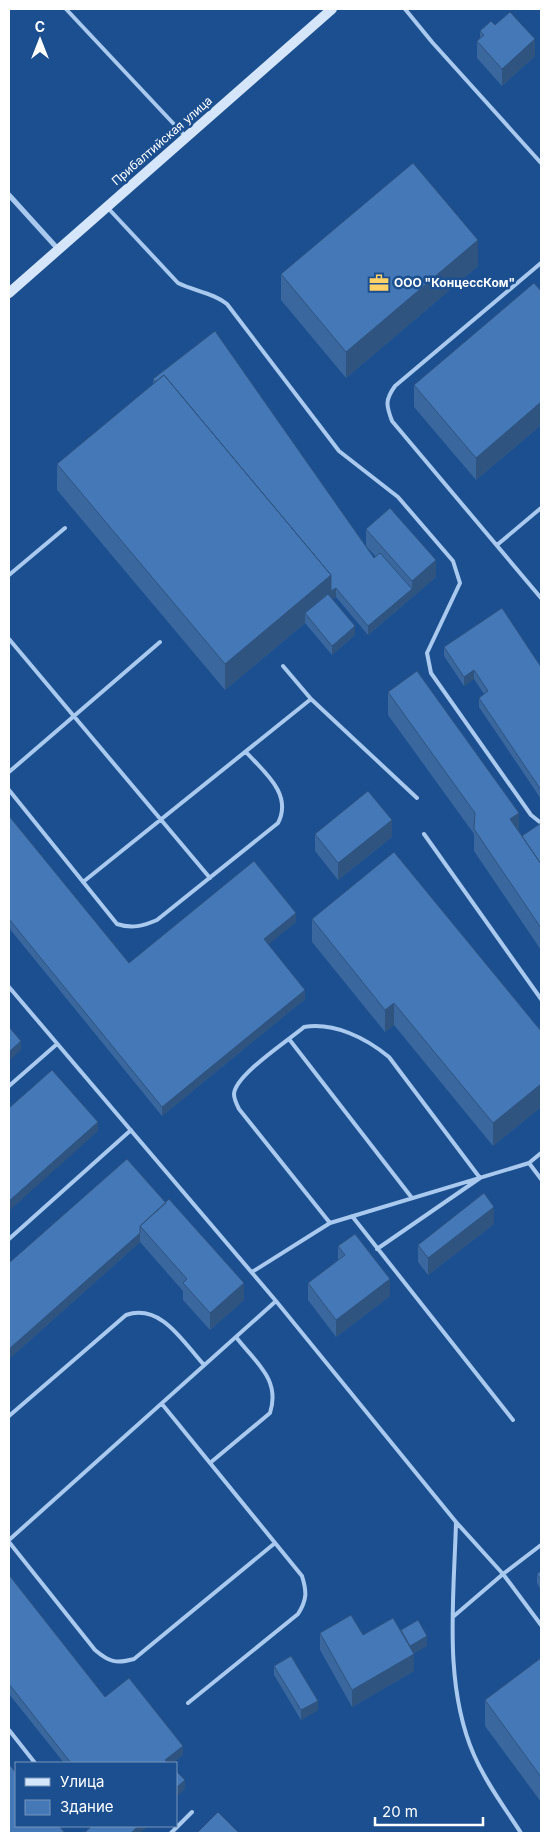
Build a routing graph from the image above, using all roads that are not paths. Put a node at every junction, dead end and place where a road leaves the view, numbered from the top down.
1 (66, 9) edge
2 (332, 9) edge
3 (405, 9) edge
4 (186, 137) junction
5 (541, 163) edge
6 (9, 195) edge
7 (107, 206) junction
8 (58, 249) junction
9 (541, 263) edge
10 (9, 293) edge
11 (541, 508) edge
12 (64, 528) dead end
13 (497, 545) junction
14 (9, 575) edge
15 (541, 598) edge
16 (9, 639) edge
17 (160, 642) dead end
18 (283, 666) dead end
19 (311, 699) junction
20 (74, 716) junction
21 (246, 752) junction
22 (9, 772) edge
23 (9, 790) edge
24 (417, 798) dead end
25 (161, 820) junction
26 (541, 823) edge
27 (424, 834) dead end
28 (210, 878) junction
29 (84, 882) junction
30 (9, 987) edge
31 (541, 999) edge
32 (289, 1040) junction
33 (57, 1044) junction
34 (9, 1086) edge
35 (131, 1130) junction
36 (541, 1153) edge
37 (529, 1163) junction
38 (480, 1178) junction
39 (541, 1179) edge
40 (412, 1198) junction
41 (352, 1216) junction
42 (330, 1223) junction
43 (9, 1239) edge
44 (377, 1249) junction
45 (252, 1272) junction
46 (276, 1301) junction
47 (236, 1337) junction
48 (204, 1366) junction
49 (162, 1404) junction
50 (9, 1416) edge
51 (513, 1420) dead end
52 (210, 1463) junction
53 (456, 1522) junction
54 (9, 1541) edge
55 (275, 1543) junction
56 (541, 1545) edge
57 (503, 1574) junction
58 (454, 1616) junction
59 (541, 1625) edge
60 (188, 1704) dead end
61 (9, 1730) edge
62 (34, 1762) edge
63 (192, 1812) dead end
64 (178, 1826) edge
65 (521, 1833) edge

1 - 4 lane
2 - 4 street, Прибалтийская улица
3 - 5 lane
4 - 7 street, Прибалтийская улица
6 - 8 street
7 - 8 street, Прибалтийская улица
7 - 26 lane
8 - 10 street, Прибалтийская улица
9 - 13 lane
11 - 13 lane
12 - 14 lane
13 - 15 lane
16 - 20 lane
17 - 20 lane
18 - 19 lane
19 - 21 lane
19 - 24 lane
20 - 22 lane
20 - 25 lane
21 - 25 lane
21 - 28 lane
23 - 29 lane
25 - 28 lane
25 - 29 lane
27 - 31 lane
28 - 29 lane
30 - 33 lane
32 - 38 lane
32 - 40 lane
32 - 42 lane
33 - 34 lane
33 - 35 lane
35 - 43 lane
35 - 45 lane
36 - 37 lane
37 - 38 lane
37 - 39 lane
38 - 40 lane
38 - 44 lane
40 - 41 lane
41 - 42 lane
41 - 44 lane
42 - 45 lane
44 - 51 lane
45 - 46 lane
46 - 47 lane
46 - 53 lane
47 - 48 lane
47 - 52 lane
48 - 49 lane
48 - 50 lane
49 - 52 lane
49 - 54 lane
52 - 55 lane
53 - 57 lane
53 - 58 lane
54 - 55 lane
55 - 60 lane
56 - 57 lane
57 - 58 lane
57 - 59 lane
58 - 65 lane
61 - 62 lane
63 - 64 lane

